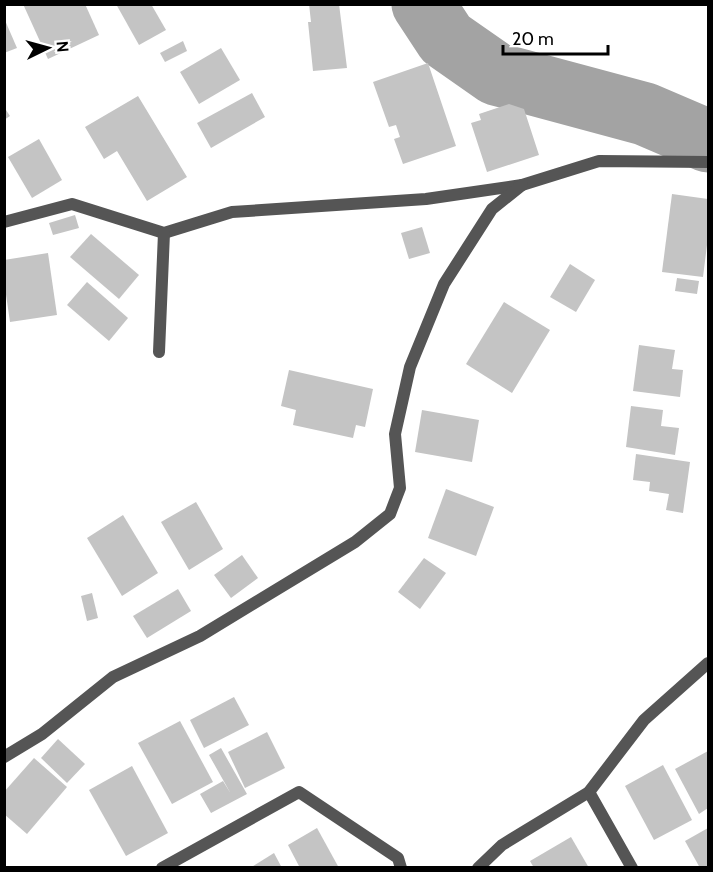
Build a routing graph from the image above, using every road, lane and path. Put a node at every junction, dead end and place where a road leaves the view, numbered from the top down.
1 (708, 162) edge
2 (522, 185) junction
3 (4, 222) edge
4 (164, 232) junction
5 (159, 352) dead end
6 (708, 663) edge
7 (4, 757) edge
8 (589, 792) junction
9 (162, 867) edge
10 (401, 867) edge
11 (478, 867) edge
12 (632, 867) edge

1 - 2 street
2 - 4 street
2 - 7 street
3 - 4 street
4 - 5 street
6 - 8 street
8 - 11 street
8 - 12 street
9 - 10 street

